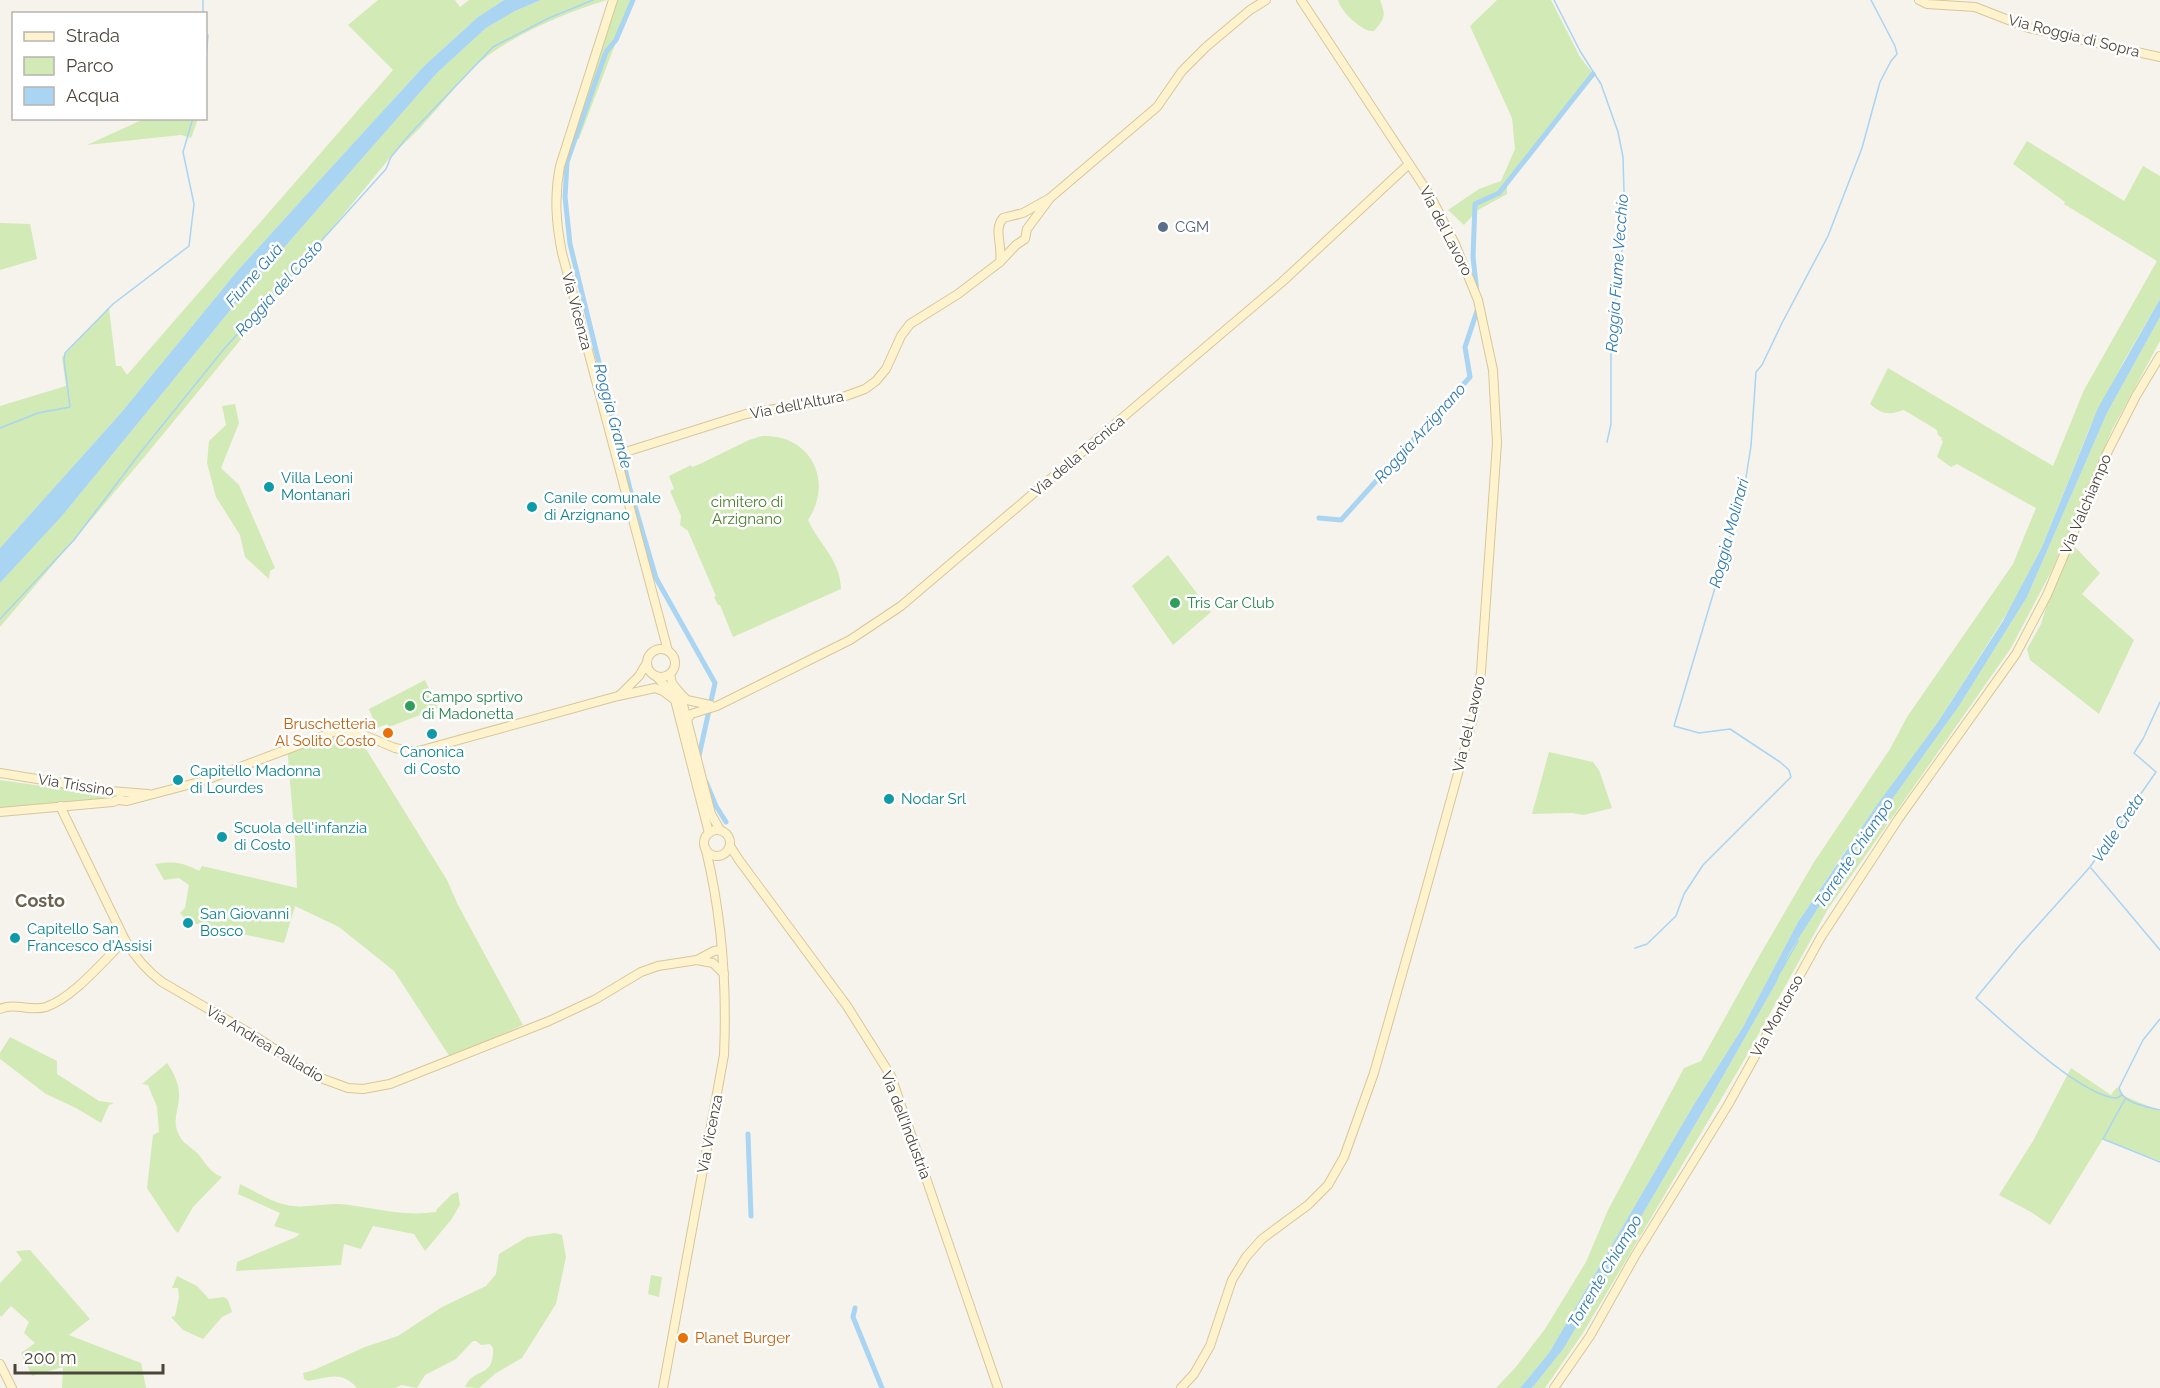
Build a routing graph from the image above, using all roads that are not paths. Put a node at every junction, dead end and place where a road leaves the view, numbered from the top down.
1 (613, 0) edge
2 (1266, 0) edge
3 (1302, 0) edge
4 (1918, 0) edge
5 (2160, 57) edge
6 (1409, 164) junction
7 (1050, 198) junction
8 (1015, 215) junction
9 (1027, 228) junction
10 (1000, 239) junction
11 (1016, 245) junction
12 (1000, 262) junction
13 (2160, 356) edge
14 (616, 455) junction
15 (659, 622) junction
16 (655, 650) junction
17 (668, 651) junction
18 (2016, 654) joint
19 (646, 664) junction
20 (670, 674) junction
21 (655, 676) junction
22 (680, 693) junction
23 (618, 696) junction
24 (675, 700) junction
25 (717, 706) junction
26 (687, 720) junction
27 (0, 773) edge
28 (110, 791) junction
29 (139, 793) junction
30 (152, 794) junction
31 (118, 800) junction
32 (108, 802) junction
33 (60, 806) junction
34 (0, 812) edge
35 (720, 830) junction
36 (709, 833) junction
37 (730, 846) junction
38 (706, 850) junction
39 (723, 855) junction
40 (739, 860) junction
41 (712, 877) junction
42 (125, 940) junction
43 (722, 950) junction
44 (697, 960) junction
45 (723, 960) junction
46 (713, 963) junction
47 (724, 974) junction
48 (0, 1009) edge
49 (0, 1364) edge
50 (12, 1388) edge
51 (663, 1388) edge
52 (998, 1388) edge
53 (1181, 1388) edge
54 (1554, 1388) edge

1 - 14 street, Via Vicenza
2 - 7 street, Via dell'Altura
3 - 6 street, Via del Lavoro
4 - 5 street, Via Roggia di Sopra
6 - 25 street, Via della Tecnica
6 - 53 street, Via del Lavoro
7 - 8 street, Via dell'Altura
7 - 9 street, Via dell'Altura
8 - 9 street
8 - 10 street, Via dell'Altura
9 - 11 street, Via dell'Altura
10 - 11 street
10 - 12 street, Via dell'Altura
11 - 12 street, Via dell'Altura
12 - 14 street, Via dell'Altura
13 - 18 street, Via Valchiampo
14 - 15 street, Via Vicenza
15 - 16 street, Via Vicenza
15 - 17 street, Via Vicenza
16 - 17 street
16 - 19 street, Via Vicenza
17 - 20 street, Via Vicenza
18 - 54 street, Via Montorso
19 - 21 street, Via Vicenza
19 - 23 street
20 - 21 street
20 - 22 street, Via Vicenza
21 - 23 street
21 - 24 street, Via Vicenza
22 - 25 street
22 - 26 street, Via Vicenza
23 - 24 street
23 - 30 street
24 - 36 street, Via Vicenza
25 - 26 street, Via della Tecnica
26 - 35 street, Via Vicenza
27 - 28 street, Via Trissino
28 - 29 street, Via Trissino
28 - 32 street
29 - 30 street, Via Trissino
29 - 31 street
30 - 31 street
31 - 32 street
32 - 33 street
33 - 34 street
33 - 42 street, Via Andrea Palladio
35 - 36 street
35 - 37 street, Via Vicenza
36 - 38 street, Via Vicenza
37 - 39 street
37 - 40 street, Via dell'Industria
38 - 39 street
38 - 41 street, Via Vicenza
39 - 40 street
39 - 41 street
40 - 52 street, Via dell'Industria
41 - 43 street, Via Vicenza
42 - 44 street, Via Andrea Palladio
42 - 48 street
43 - 44 street
43 - 45 street, Via Vicenza
44 - 46 street
45 - 46 street
45 - 47 street, Via Vicenza
46 - 47 street
47 - 51 street, Via Vicenza
49 - 50 street

